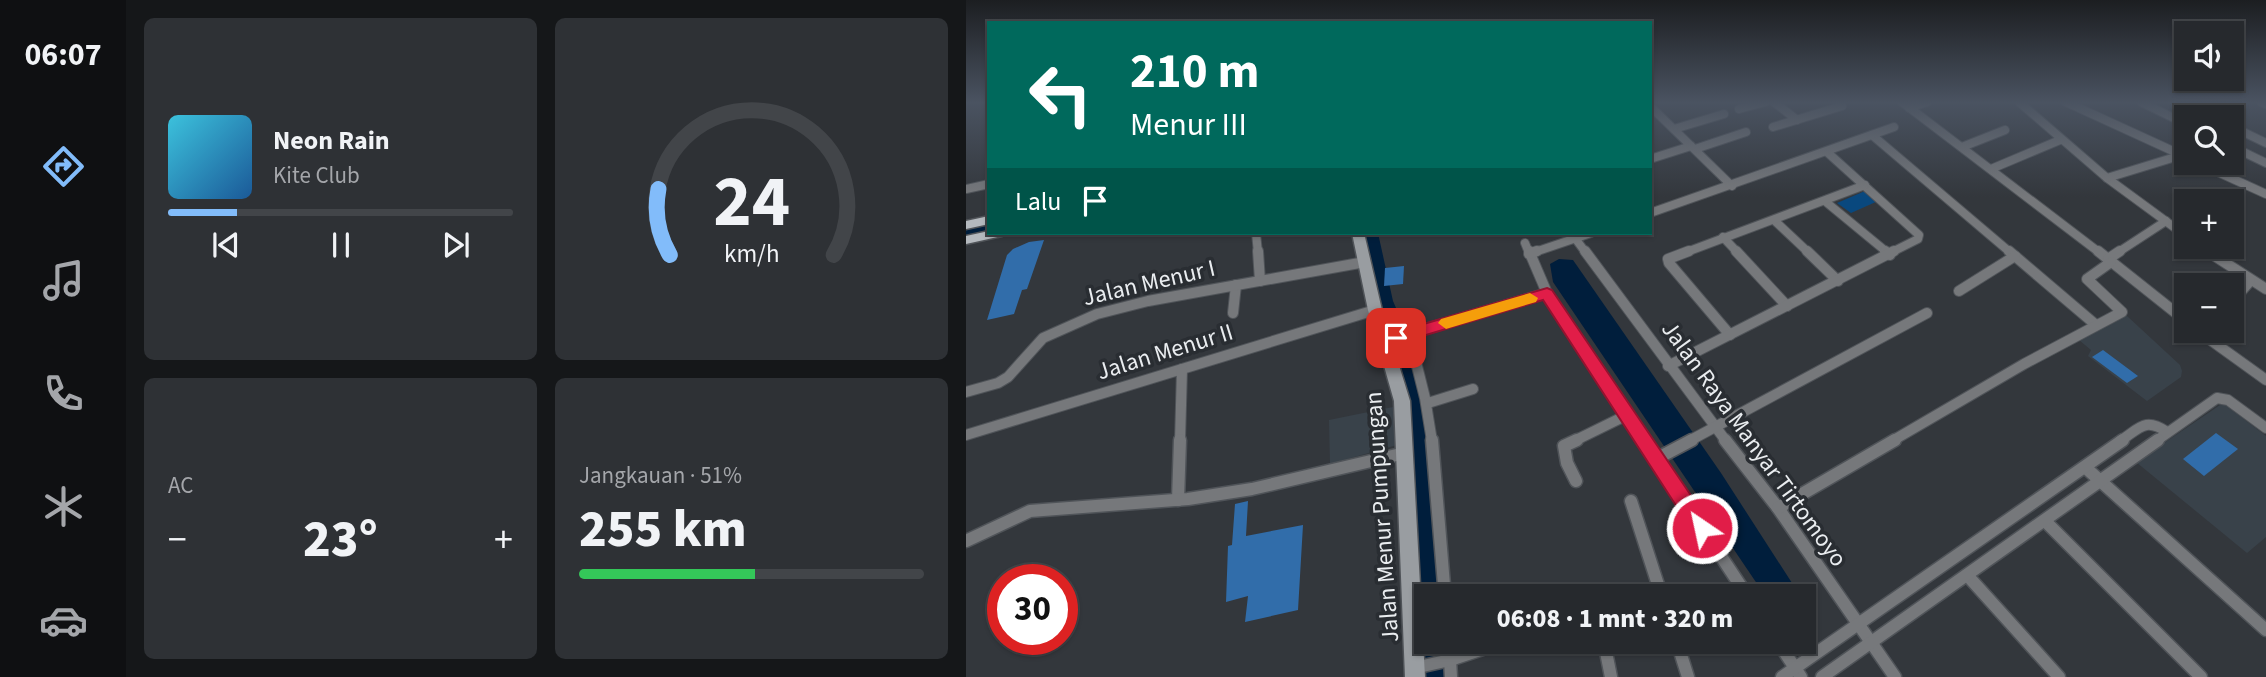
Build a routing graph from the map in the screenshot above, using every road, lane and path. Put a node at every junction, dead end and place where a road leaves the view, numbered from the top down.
1 (1679, 134) edge
2 (1740, 134) edge
3 (1876, 134) edge
4 (1944, 134) edge
5 (1996, 134) edge
6 (2053, 134) edge
7 (2135, 134) edge
8 (2247, 134) edge
9 (1872, 135) junction
10 (2060, 140) junction
11 (2266, 143) edge
12 (1693, 147) junction
13 (1962, 147) junction
14 (2174, 151) edge
15 (1827, 152) junction
16 (2244, 152) edge
17 (1652, 158) edge
18 (2174, 159) edge
19 (2266, 163) edge
20 (1991, 169) junction
21 (2224, 175) edge
22 (2107, 178) junction
23 (987, 185) edge
24 (1865, 185) junction
25 (1732, 186) junction
26 (966, 190) edge
27 (2266, 194) edge
28 (1826, 202) junction
29 (1652, 212) edge
30 (987, 220) edge
31 (1774, 220) junction
32 (2166, 222) junction
33 (966, 225) edge
34 (2174, 228) edge
35 (989, 235) edge
36 (1256, 235) edge
37 (1358, 235) edge
38 (1585, 235) edge
39 (1723, 237) junction
40 (1575, 238) junction
41 (966, 240) edge
42 (1890, 255) junction
43 (2015, 256) junction
44 (2218, 259) edge
45 (2109, 260) junction
46 (1365, 262) junction
47 (1260, 281) junction
48 (1838, 281) junction
49 (2250, 281) junction
50 (1236, 285) junction
51 (2244, 288) edge
52 (2266, 289) edge
53 (1959, 291) dead end
54 (1547, 293) junction
55 (1787, 306) junction
56 (1375, 310) junction
57 (2174, 311) edge
58 (1233, 313) dead end
59 (1927, 313) dead end
60 (2096, 324) junction
61 (1730, 335) junction
62 (1399, 337) junction
63 (2217, 343) edge
64 (1668, 366) junction
65 (1182, 369) junction
66 (2266, 380) edge
67 (1473, 389) dead end
68 (966, 391) edge
69 (1428, 403) junction
70 (1627, 415) junction
71 (1716, 428) junction
72 (2266, 428) edge
73 (2167, 432) junction
74 (966, 435) edge
75 (1405, 453) junction
76 (1661, 456) junction
77 (2085, 468) junction
78 (1576, 481) dead end
79 (2100, 481) junction
80 (1178, 500) junction
81 (1631, 501) dead end
82 (1778, 508) junction
83 (2045, 521) junction
84 (1993, 532) junction
85 (966, 541) edge
86 (2006, 546) junction
87 (1967, 575) junction
88 (1445, 584) edge
89 (1658, 584) edge
90 (1740, 584) edge
91 (1858, 626) junction
92 (2266, 630) edge
93 (1871, 644) junction
94 (1445, 654) edge
95 (1467, 654) edge
96 (1606, 654) edge
97 (1681, 654) edge
98 (1786, 654) edge
99 (1443, 662) junction
100 (1798, 672) edge
101 (1414, 673) edge
102 (1822, 676) edge
103 (1451, 677) edge
104 (1611, 677) edge
105 (1688, 677) edge
106 (1782, 677) edge
107 (1895, 677) edge
108 (2059, 677) edge
109 (2201, 677) edge

1 - 12 street
2 - 12 street
3 - 9 street
4 - 13 street
5 - 13 street
6 - 10 street
7 - 14 street
8 - 11 street
9 - 15 street
9 - 43 street
10 - 20 street
10 - 22 street
12 - 17 street
12 - 25 street
13 - 20 street
15 - 24 street
15 - 25 street
16 - 19 street
18 - 22 street
20 - 45 street
21 - 27 street
22 - 32 street
23 - 26 street
24 - 28 street
24 - 42 street
25 - 29 street
28 - 31 street
28 - 42 street
30 - 33 main road
31 - 39 street
31 - 48 street
32 - 34 street
32 - 45 street
35 - 41 main road
36 - 47 street
37 - 46 street, Jalan Menur Pumpungan
38 - 40 street
39 - 55 street
39 - 61 street
40 - 54 street
40 - 64 street, Jalan Raya Manyar Tirtomoyo
42 - 48 street
43 - 53 street
43 - 60 street
44 - 49 street
45 - 57 street
45 - 60 street
46 - 47 street, Jalan Menur I
46 - 56 street, Jalan Menur Pumpungan
47 - 50 street, Jalan Menur I
48 - 55 street
49 - 51 street
49 - 52 street
50 - 58 street
50 - 68 street, Jalan Menur I
54 - 62 street
54 - 70 street
55 - 61 street
56 - 62 street, Jalan Menur Pumpungan
56 - 65 street, Jalan Menur II
59 - 71 street
60 - 82 street
61 - 64 street
62 - 69 street
62 - 75 street, Jalan Menur Pumpungan
63 - 66 street
64 - 71 street, Jalan Raya Manyar Tirtomoyo
65 - 74 street, Jalan Menur II
65 - 80 street
67 - 69 street
69 - 88 street
70 - 76 street
70 - 78 street
71 - 76 street
71 - 82 street, Jalan Raya Manyar Tirtomoyo
72 - 73 street
73 - 77 street
73 - 79 street
75 - 80 street
75 - 101 street, Jalan Menur Pumpungan
76 - 90 street
77 - 79 street
77 - 84 street
79 - 83 street
79 - 92 street
80 - 85 street
81 - 89 street
82 - 91 street, Jalan Raya Manyar Tirtomoyo
83 - 86 street
83 - 109 street
84 - 86 street
84 - 91 street
86 - 87 street
87 - 93 street
87 - 108 street
91 - 93 street, Jalan Raya Manyar Tirtomoyo
91 - 100 street
93 - 102 street
93 - 107 street, Jalan Raya Manyar Tirtomoyo
94 - 99 street
95 - 99 street
96 - 104 street
97 - 105 street
98 - 100 street
99 - 101 street
99 - 103 street
100 - 106 street

